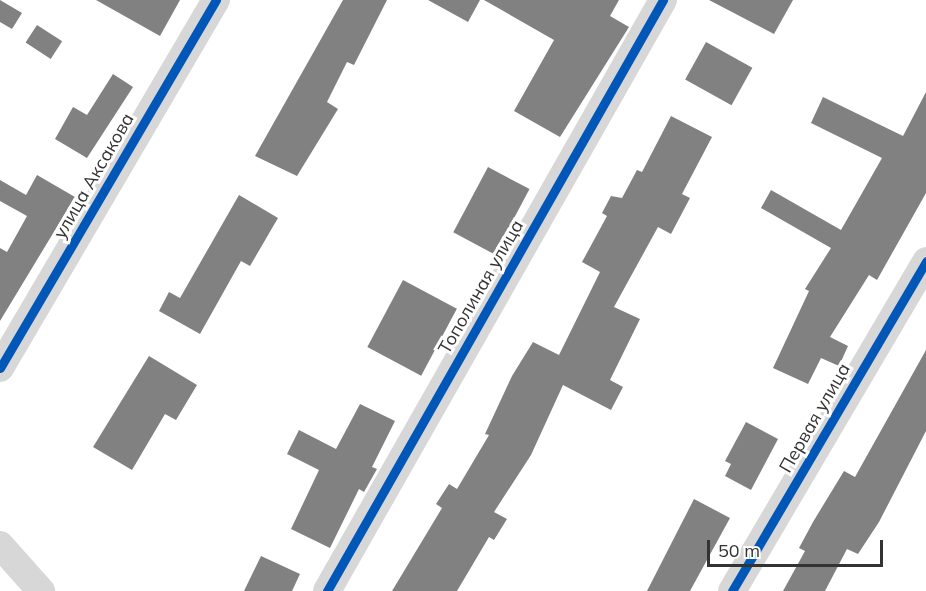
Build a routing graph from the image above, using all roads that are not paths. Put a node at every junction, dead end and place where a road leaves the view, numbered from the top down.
1 (216, 0) edge
2 (663, 0) edge
3 (926, 261) edge
4 (0, 368) edge
5 (0, 545) edge
6 (41, 591) edge
7 (327, 591) edge
8 (732, 591) edge

1 - 4 street, улица Аксакова
2 - 7 street, Тополиная улица
3 - 8 street, Первая улица
5 - 6 street

